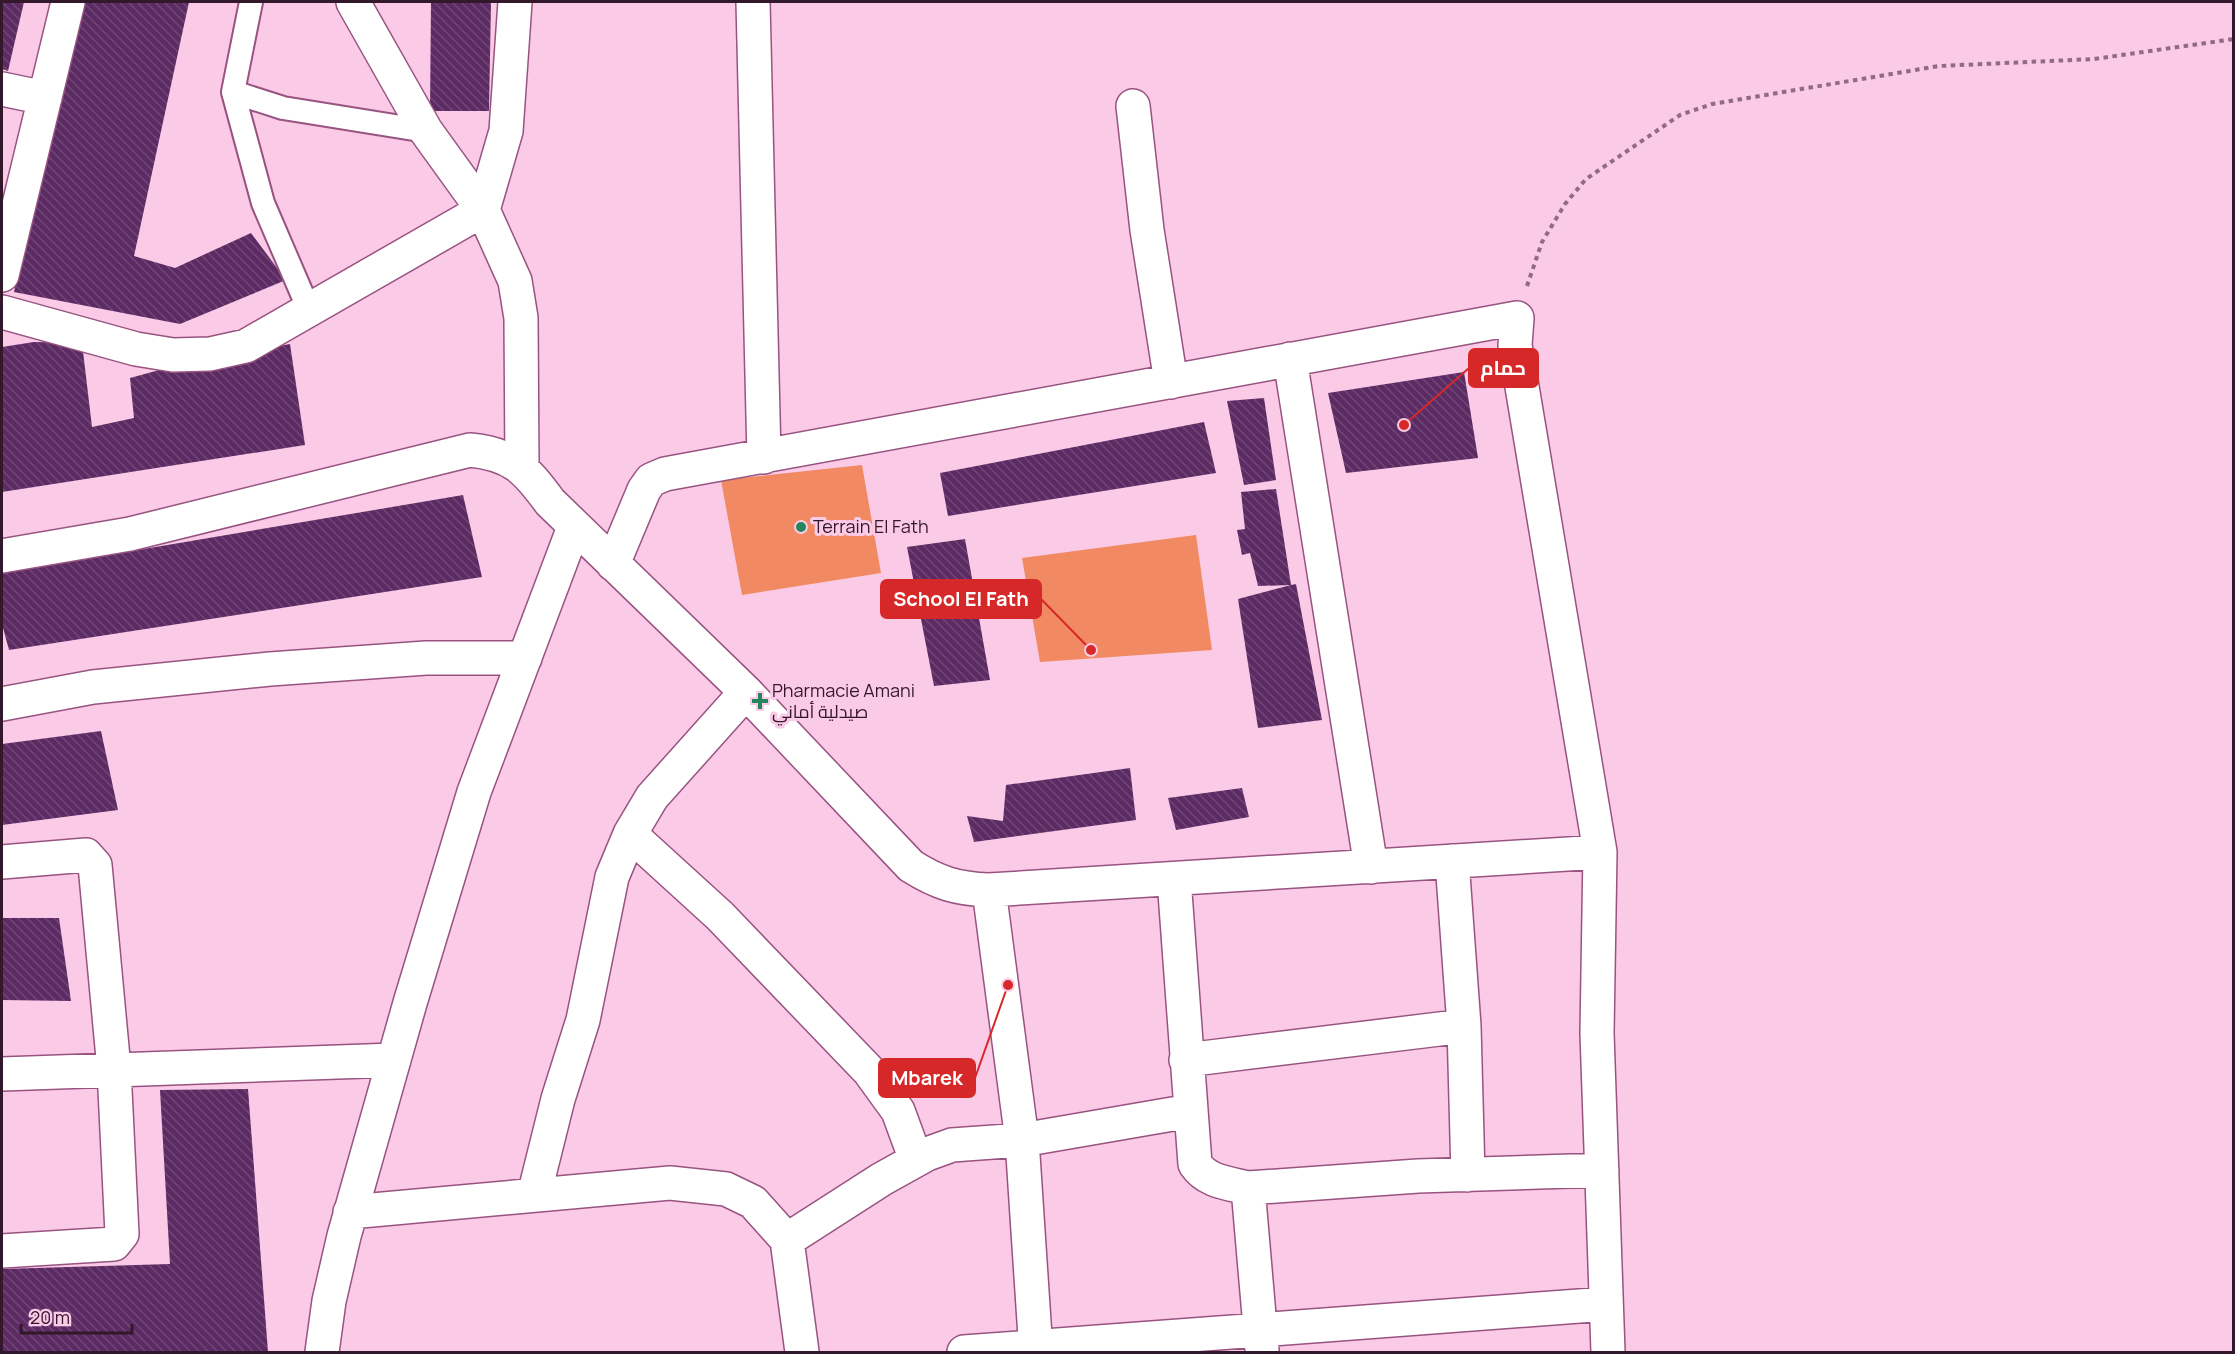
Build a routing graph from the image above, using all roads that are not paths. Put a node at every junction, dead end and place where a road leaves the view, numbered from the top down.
1 (68, 2) edge
2 (250, 2) edge
3 (353, 2) edge
4 (515, 2) edge
5 (753, 2) edge
6 (2, 89) edge
7 (233, 92) junction
8 (45, 98) junction
9 (1132, 106) dead end
10 (426, 131) junction
11 (483, 210) junction
12 (2, 275) edge
13 (309, 310) junction
14 (2, 312) edge
15 (1290, 359) junction
16 (1171, 382) junction
17 (764, 457) junction
18 (522, 468) junction
19 (574, 527) junction
20 (2, 556) edge
21 (613, 564) junction
22 (525, 658) junction
23 (746, 692) junction
24 (2, 704) edge
25 (630, 834) junction
26 (1600, 852) junction
27 (1452, 861) junction
28 (2, 862) edge
29 (1371, 867) junction
30 (1174, 879) junction
31 (989, 890) junction
32 (1464, 1026) junction
33 (394, 1060) junction
34 (1186, 1060) junction
35 (114, 1069) junction
36 (2, 1074) edge
37 (1190, 1111) junction
38 (1022, 1140) junction
39 (916, 1160) junction
40 (1602, 1170) junction
41 (1468, 1174) junction
42 (1248, 1188) junction
43 (534, 1195) junction
44 (350, 1212) junction
45 (786, 1240) junction
46 (2, 1251) edge
47 (1606, 1304) junction
48 (1261, 1341) edge
49 (1035, 1350) edge
50 (322, 1353) edge
51 (802, 1353) edge
52 (964, 1353) edge
53 (1608, 1353) edge

1 - 8 street
2 - 7 lane
3 - 10 street
4 - 11 street
5 - 17 street
6 - 8 street
7 - 10 lane
7 - 13 lane
8 - 12 street
9 - 16 street
10 - 11 street
11 - 13 street
11 - 18 street
13 - 14 street
15 - 16 street
15 - 26 street
15 - 29 street
16 - 17 street
17 - 21 street
18 - 19 street
18 - 20 street
19 - 21 street
19 - 22 street
21 - 23 street
22 - 24 street
22 - 33 street
23 - 25 street
23 - 31 street
25 - 39 street
25 - 43 street
26 - 27 street
26 - 40 street
27 - 29 street
27 - 32 street
28 - 35 street
29 - 30 street
30 - 31 street
30 - 34 street
31 - 38 street
32 - 34 street
32 - 41 street
33 - 35 street
33 - 44 street
34 - 37 street
35 - 36 street
35 - 46 street
37 - 38 street
37 - 42 street
38 - 39 street
38 - 49 street
39 - 45 street
40 - 41 street
40 - 47 street
41 - 42 street
42 - 48 street
43 - 44 street
43 - 45 street
44 - 50 street
45 - 51 street
47 - 48 street
47 - 53 street
48 - 49 street
49 - 52 street

